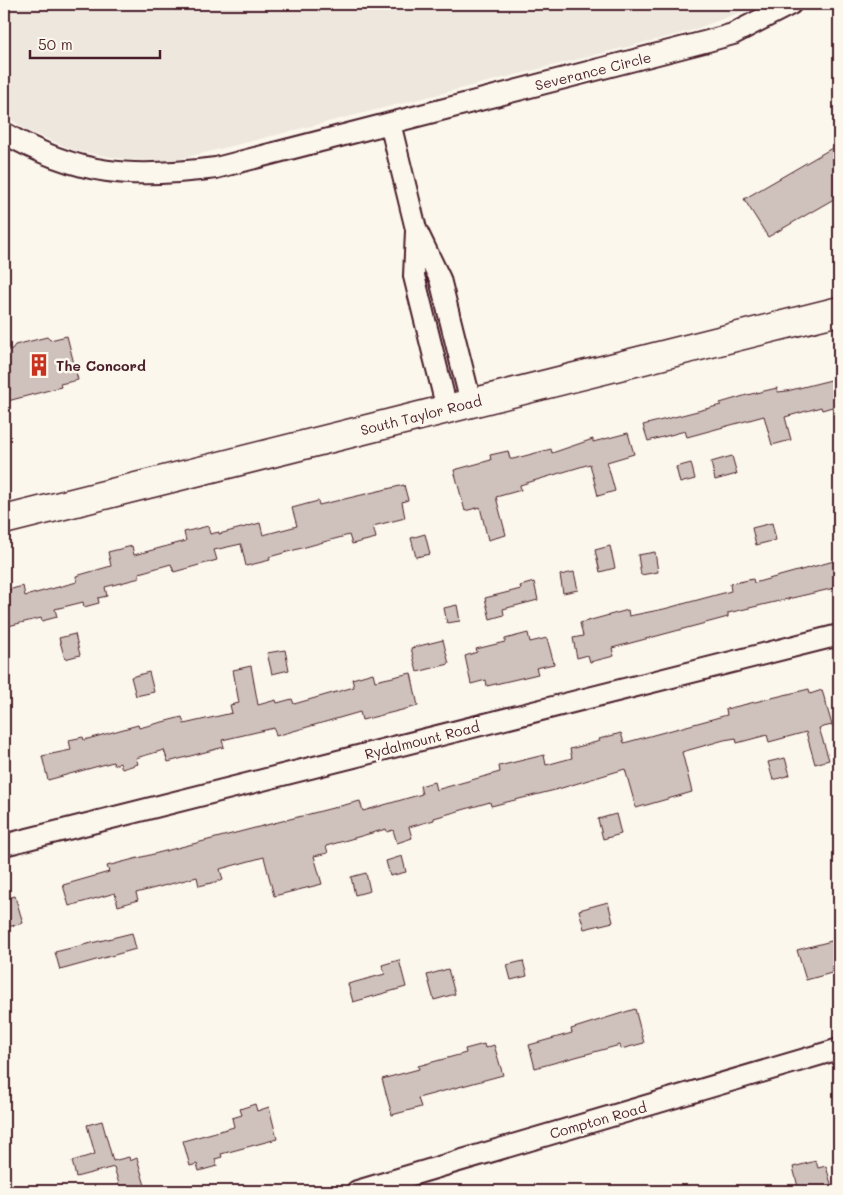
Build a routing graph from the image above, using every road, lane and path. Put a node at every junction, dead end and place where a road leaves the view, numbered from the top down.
1 (791, 4) edge
2 (390, 123) junction
3 (4, 133) edge
4 (839, 311) edge
5 (459, 406) junction
6 (4, 520) edge
7 (839, 635) edge
8 (4, 845) edge
9 (839, 1049) edge
10 (357, 1191) edge

1 - 2 street, Severance Circle
2 - 3 street, Severance Circle
2 - 5 street
4 - 5 main road, South Taylor Road
5 - 6 main road, South Taylor Road
7 - 8 street, Rydalmount Road
9 - 10 street, Compton Road

